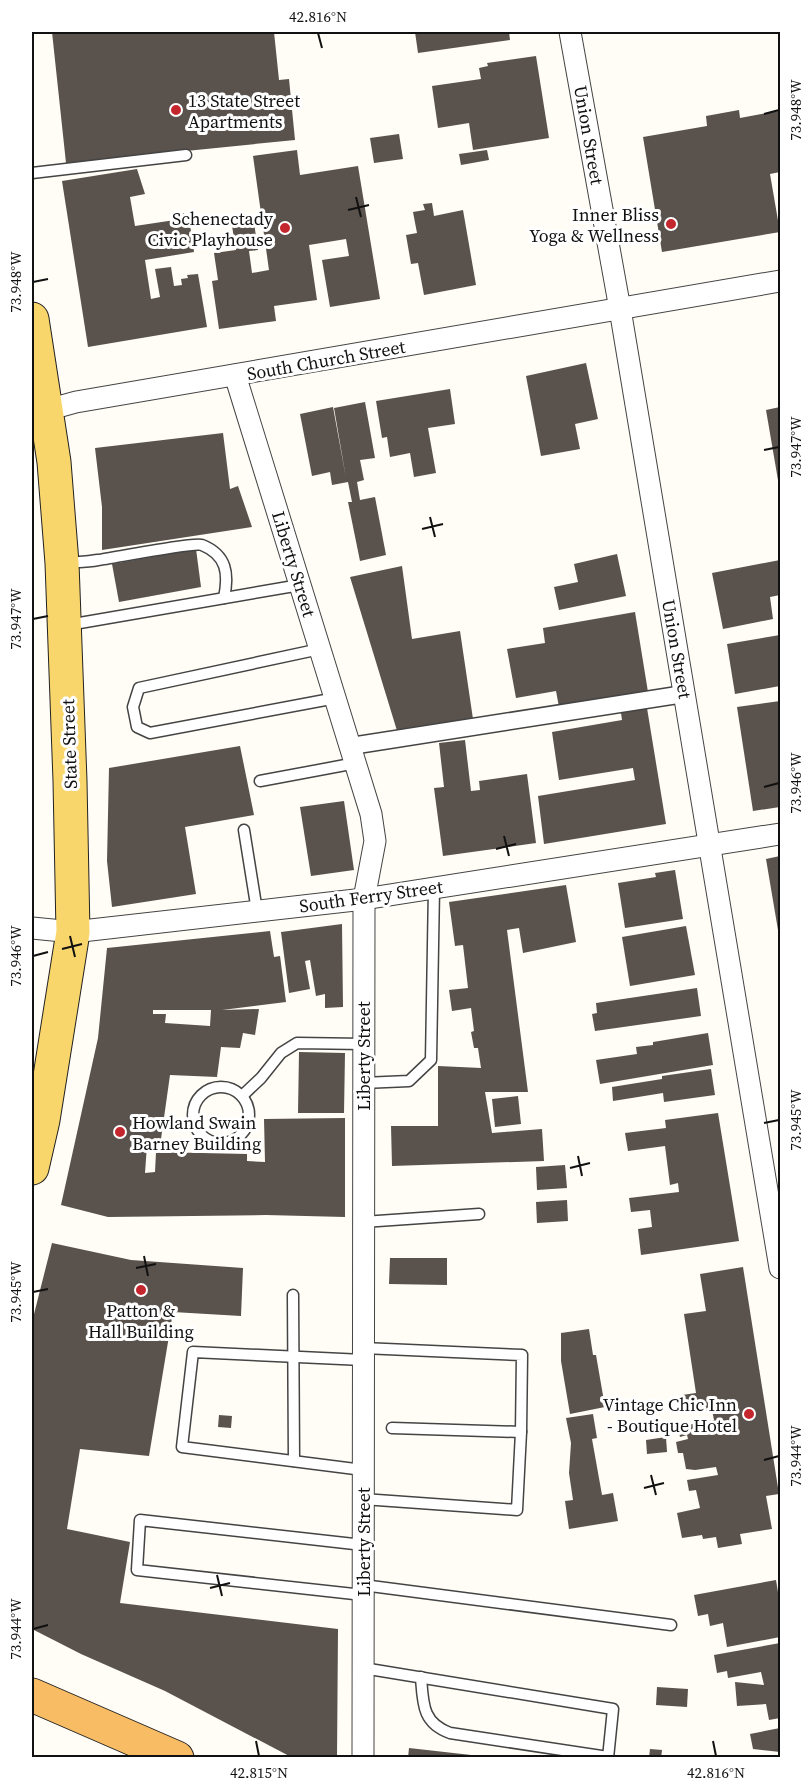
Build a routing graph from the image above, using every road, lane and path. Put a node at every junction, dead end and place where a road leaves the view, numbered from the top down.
1 (570, 32) edge
2 (186, 155) dead end
3 (32, 174) edge
4 (780, 281) edge
5 (620, 309) junction
6 (32, 319) edge
7 (235, 375) junction
8 (39, 408) edge
9 (62, 563) junction
10 (300, 585) junction
11 (224, 598) junction
12 (65, 625) junction
13 (320, 649) junction
14 (684, 694) junction
15 (336, 698) junction
16 (353, 755) junction
17 (260, 781) dead end
18 (244, 830) dead end
19 (780, 834) edge
20 (710, 846) junction
21 (434, 888) junction
22 (364, 899) junction
23 (257, 911) junction
24 (32, 928) edge
25 (73, 932) junction
26 (364, 1044) junction
27 (363, 1083) junction
28 (242, 1096) junction
29 (32, 1168) edge
30 (479, 1214) dead end
31 (363, 1222) junction
32 (780, 1268) edge
33 (293, 1295) dead end
34 (363, 1354) junction
35 (292, 1358) junction
36 (392, 1428) dead end
37 (521, 1432) junction
38 (294, 1461) junction
39 (363, 1470) junction
40 (363, 1499) junction
41 (363, 1545) junction
42 (363, 1590) junction
43 (671, 1625) dead end
44 (363, 1668) junction
45 (421, 1677) junction
46 (32, 1695) edge
47 (608, 1757) edge
48 (177, 1758) edge
49 (363, 1758) edge

1 - 5 street, Union Street
2 - 3 lane
4 - 5 street, South Church Street
5 - 7 street, South Church Street
5 - 14 street, Union Street
6 - 8 main road, State Street
7 - 8 street, South Church Street
7 - 10 street, Liberty Street
8 - 9 main road, State Street
9 - 11 lane
9 - 12 main road, State Street
10 - 11 lane
10 - 13 street, Liberty Street
11 - 12 lane
12 - 25 main road, State Street
13 - 15 street, Liberty Street
13 - 15 lane
14 - 16 street
14 - 20 street, Union Street
15 - 16 street, Liberty Street
16 - 17 lane
16 - 22 street, Liberty Street
18 - 23 lane
19 - 20 street, South Ferry Street
20 - 21 street, South Ferry Street
20 - 32 street, Union Street
21 - 22 street, South Ferry Street
21 - 27 lane
22 - 23 street, South Ferry Street
22 - 26 street, Liberty Street
23 - 25 street, South Ferry Street
24 - 25 street, South Ferry Street
25 - 29 main road, State Street
26 - 27 street, Liberty Street
26 - 28 lane
27 - 31 street, Liberty Street
28 - 28 lane
30 - 31 lane
31 - 34 street, Liberty Street
33 - 35 lane
34 - 35 lane
34 - 37 lane
34 - 39 street, Liberty Street
35 - 38 lane
35 - 38 lane
36 - 37 lane
37 - 40 lane
38 - 39 lane
39 - 40 street, Liberty Street
40 - 41 street, Liberty Street
41 - 42 street, Liberty Street
41 - 42 lane
42 - 43 lane
42 - 44 street, Liberty Street
44 - 45 lane
44 - 49 street, Liberty Street
45 - 47 lane
45 - 47 lane
46 - 48 highway

